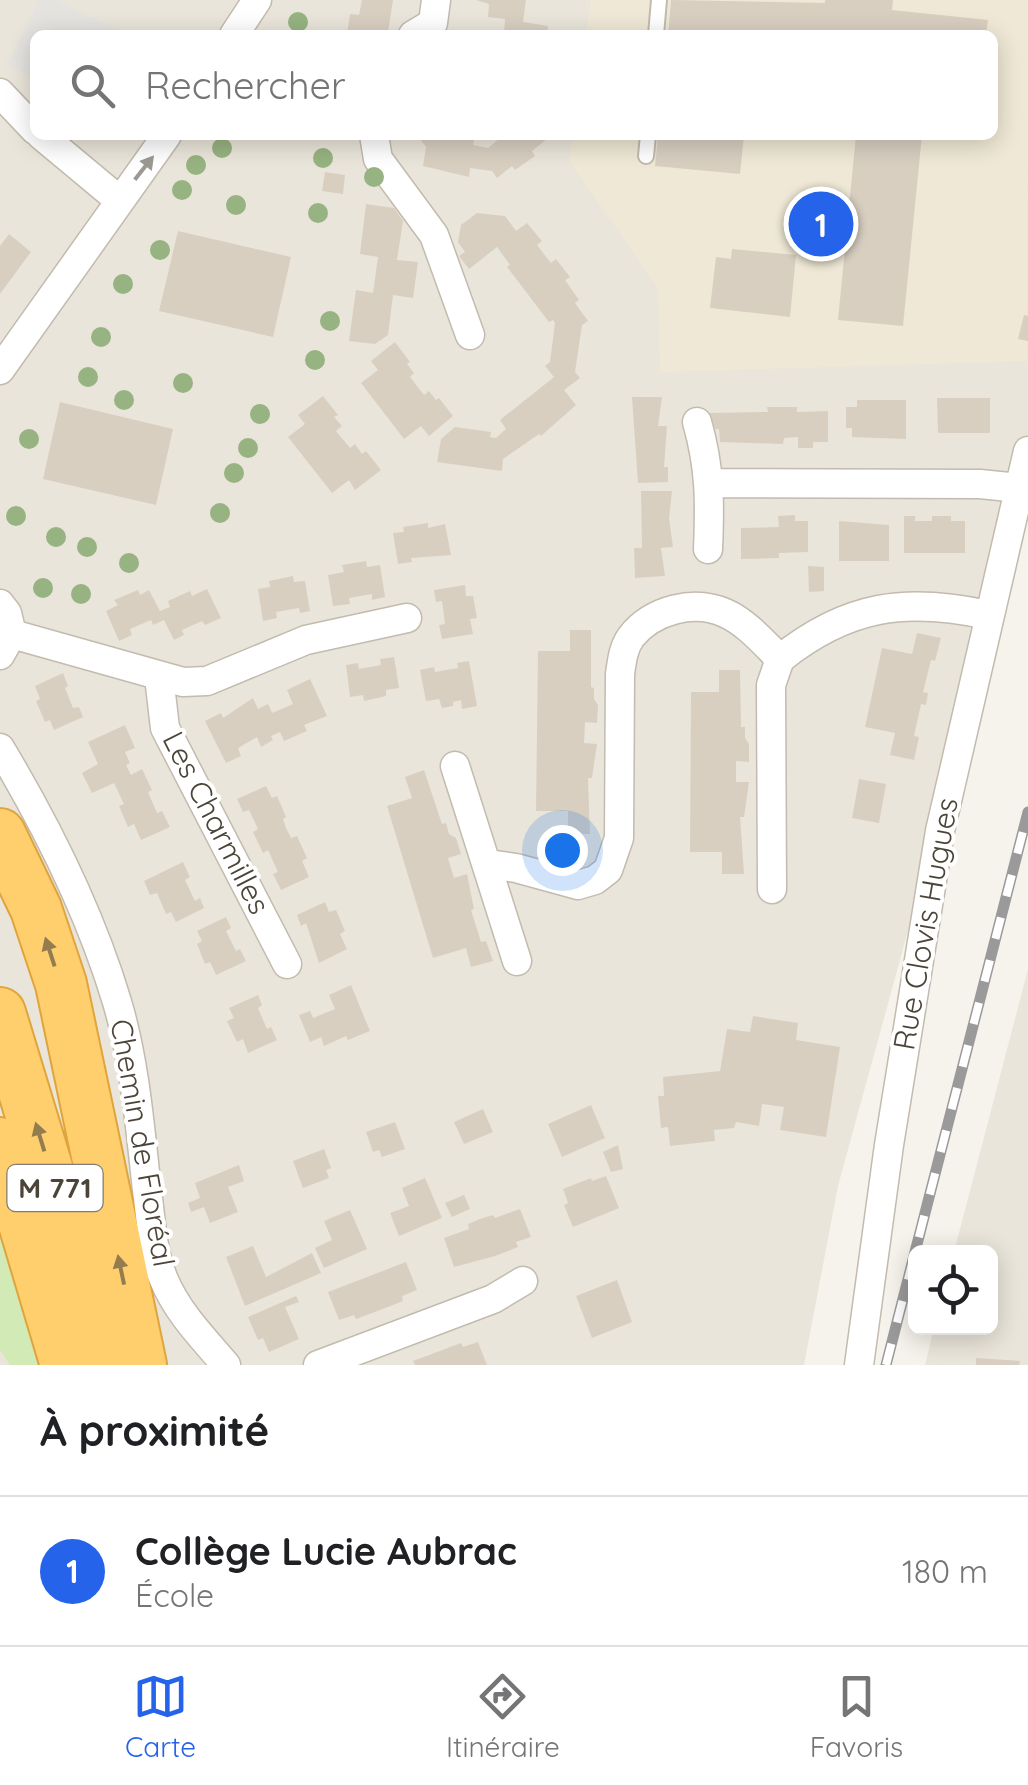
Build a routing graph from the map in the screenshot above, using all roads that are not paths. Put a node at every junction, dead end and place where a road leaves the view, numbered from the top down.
1 (257, 0) edge
2 (659, 0) edge
3 (237, 30) edge
4 (656, 30) edge
5 (0, 93) edge
6 (30, 125) edge
7 (47, 140) edge
8 (163, 140) edge
9 (375, 140) edge
10 (648, 140) edge
11 (646, 156) dead end
12 (118, 200) junction
13 (470, 335) dead end
14 (0, 370) edge
15 (697, 422) dead end
16 (1028, 451) edge
17 (710, 483) junction
18 (1019, 488) junction
19 (708, 549) dead end
20 (0, 604) edge
21 (988, 615) junction
22 (407, 618) dead end
23 (6, 645) edge
24 (780, 658) junction
25 (159, 678) junction
26 (0, 748) edge
27 (455, 766) dead end
28 (0, 834) edge
29 (488, 864) junction
30 (772, 889) dead end
31 (517, 961) dead end
32 (287, 964) dead end
33 (0, 1013) edge
34 (0, 1143) edge
35 (523, 1281) dead end
36 (66, 1365) edge
37 (106, 1365) edge
38 (141, 1365) edge
39 (226, 1365) edge
40 (318, 1365) edge
41 (859, 1365) edge

1 - 3 street
2 - 4 lane
5 - 6 street
7 - 12 street
12 -> 8 street
9 - 13 street
10 - 11 lane
12 - 14 street
15 - 17 street
16 - 18 street, Rue Clovis Hugues
17 - 18 street
17 - 19 street
18 - 21 street, Rue Clovis Hugues
20 - 23 street
21 - 24 street
21 - 41 street, Rue Clovis Hugues
22 - 25 street, Les Charmilles
23 - 25 street, Les Charmilles
24 - 29 street
24 - 30 street
25 - 32 street, Les Charmilles
26 - 39 street, Chemin de Floréal
27 - 29 street
38 -> 28 highway
29 - 31 street
37 -> 33 highway, M 771
34 - 36 highway, M 771
35 - 40 street

